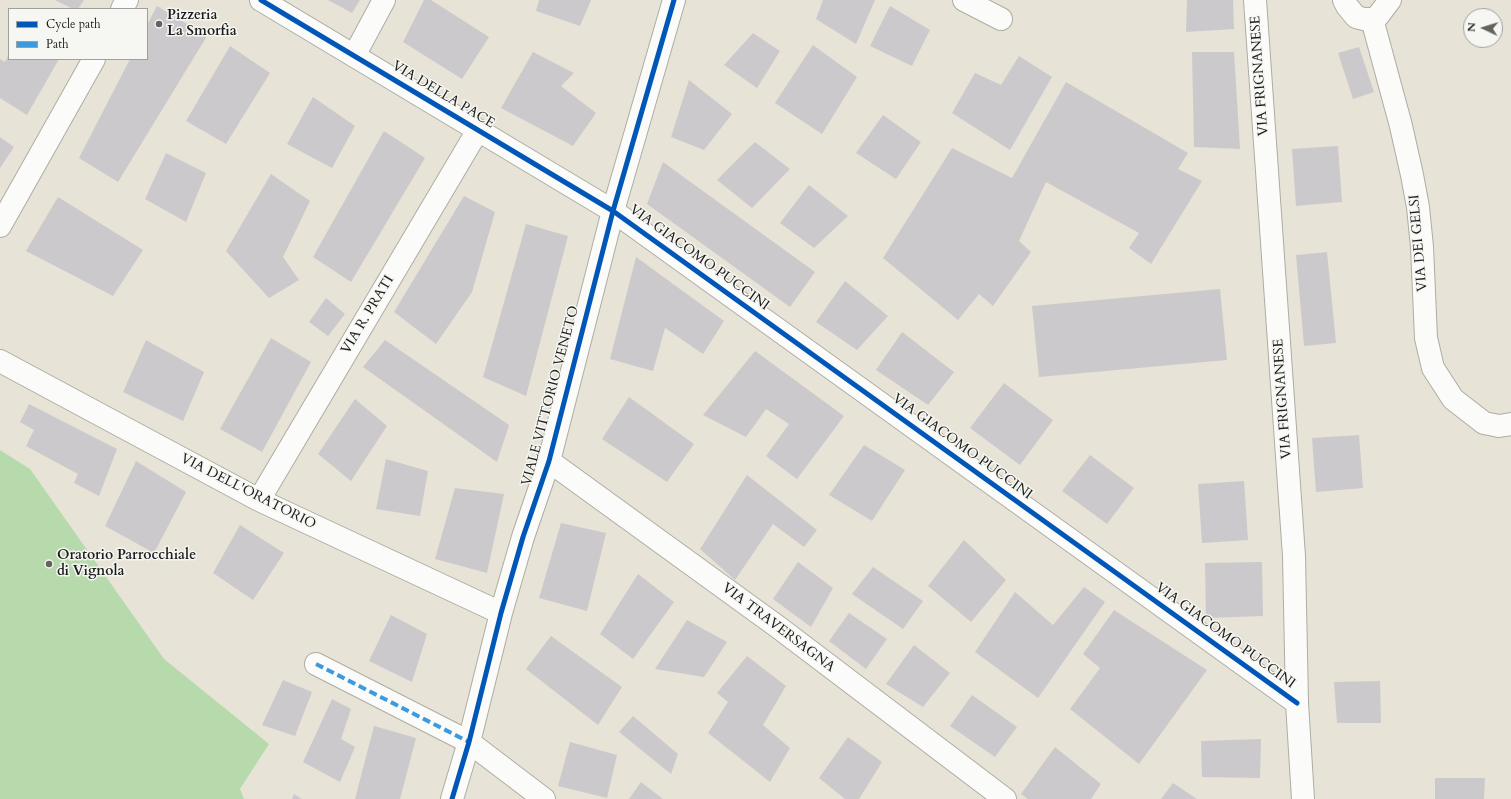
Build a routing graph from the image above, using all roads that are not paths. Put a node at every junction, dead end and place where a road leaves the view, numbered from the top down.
1 (261, 0) edge
2 (384, 0) edge
3 (674, 0) edge
4 (964, 0) edge
5 (1255, 0) edge
6 (1344, 0) edge
7 (1390, 0) edge
8 (1001, 19) dead end
9 (1372, 19) junction
10 (354, 56) junction
11 (93, 60) edge
12 (478, 130) junction
13 (613, 211) junction
14 (0, 226) edge
15 (0, 361) edge
16 (1511, 424) edge
17 (549, 461) junction
18 (259, 500) junction
19 (501, 613) junction
20 (316, 664) dead end
21 (1297, 703) junction
22 (469, 742) junction
23 (452, 799) edge
24 (544, 799) edge
25 (1004, 799) edge
26 (1303, 799) edge

1 - 10 street, VIA DELLA PACE
2 - 10 street
3 - 13 street, VIALE VITTORIO VENETO
4 - 8 street
5 - 21 street, VIA FRIGNANESE
6 - 9 street
7 - 9 street
9 - 16 street, VIA DEI GELSI
10 - 12 street, VIA DELLA PACE
11 - 14 street
12 - 13 street, VIA DELLA PACE
12 - 18 street, VIA R. PRATI
13 - 17 street, VIALE VITTORIO VENETO
13 - 21 street, VIA GIACOMO PUCCINI
15 - 18 street, VIA DELL'ORATORIO
17 - 19 street, VIALE VITTORIO VENETO
17 - 25 street, VIA TRAVERSAGNA
18 - 19 street, VIA DELL'ORATORIO
19 - 22 street, VIALE VITTORIO VENETO
20 - 22 street
21 - 26 street, VIA FRIGNANESE
22 - 23 street, VIALE VITTORIO VENETO
22 - 24 street

